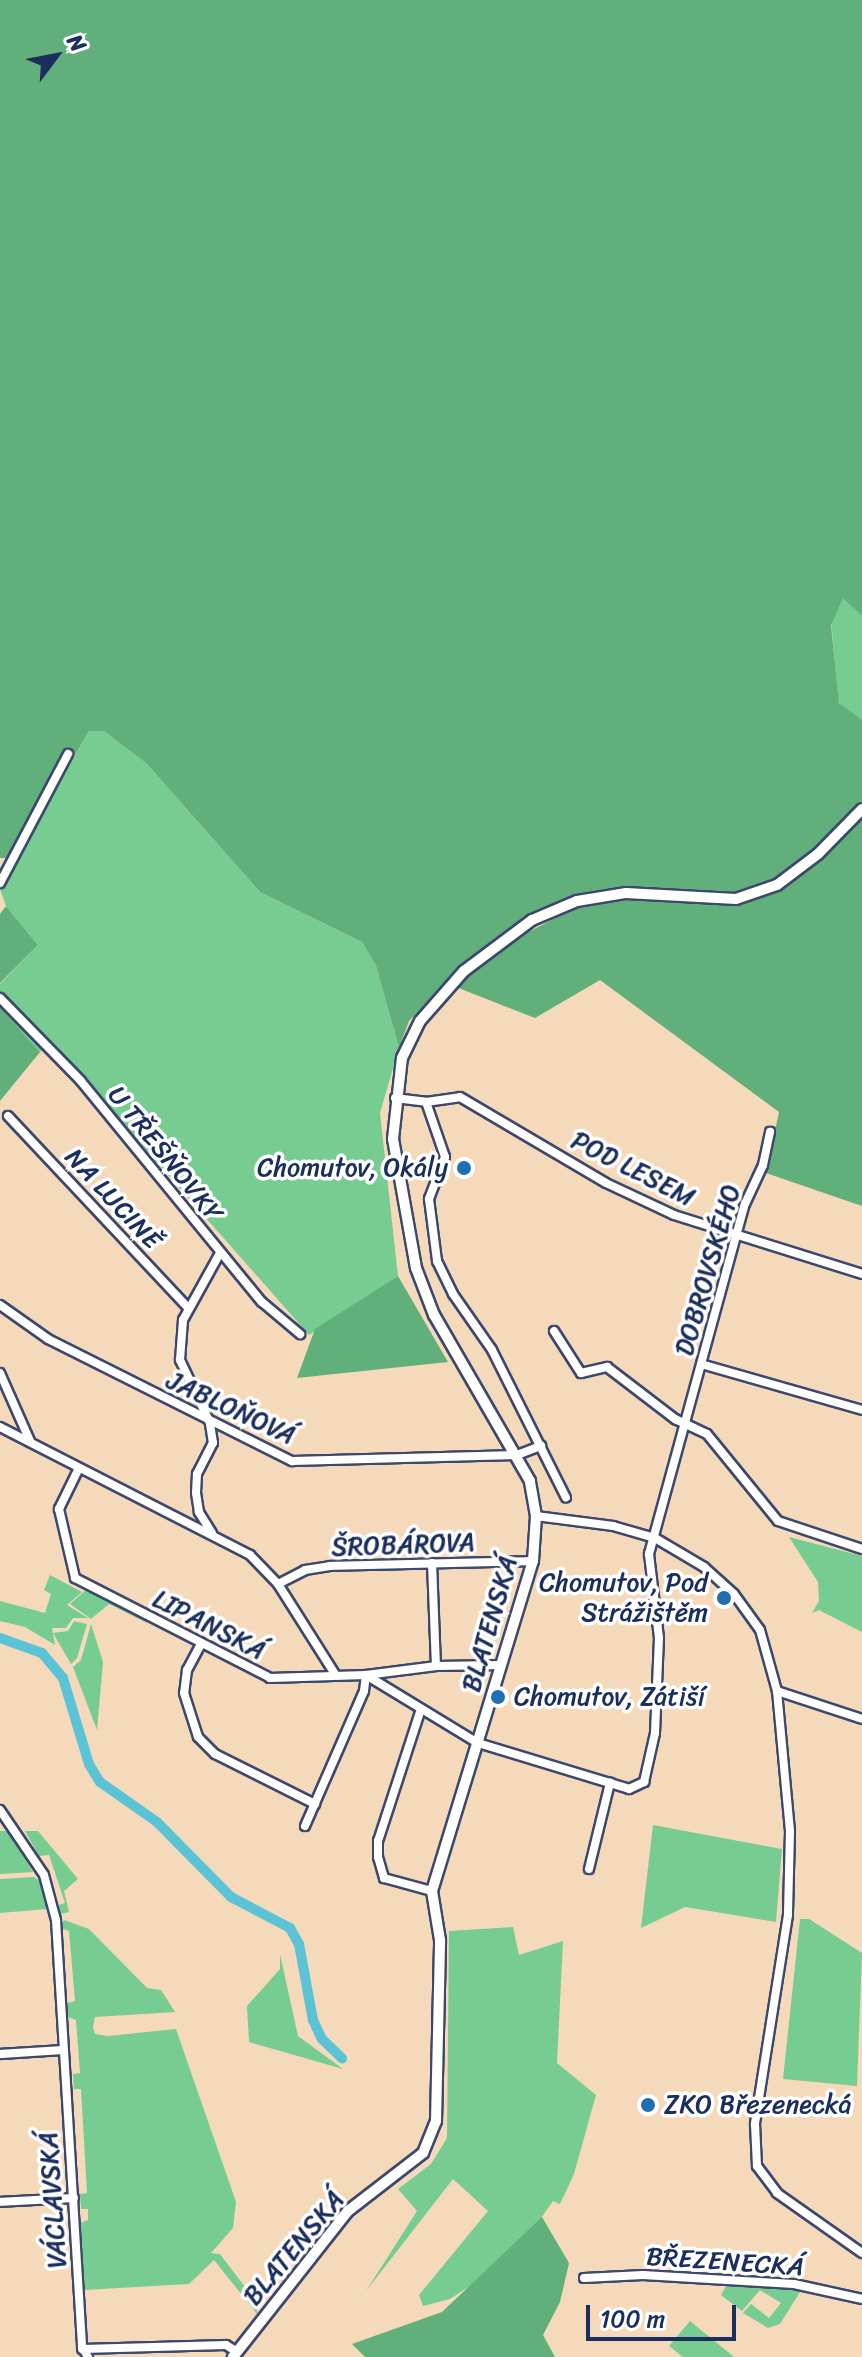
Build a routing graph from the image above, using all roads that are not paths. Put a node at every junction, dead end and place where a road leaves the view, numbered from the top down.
1 (68, 754) dead end
2 (862, 809) edge
3 (0, 883) edge
4 (0, 998) edge
5 (394, 1098) junction
6 (426, 1102) junction
7 (8, 1116) dead end
8 (770, 1132) dead end
9 (738, 1239) junction
10 (220, 1253) junction
11 (862, 1274) edge
12 (0, 1305) edge
13 (188, 1308) junction
14 (554, 1331) dead end
15 (300, 1334) dead end
16 (701, 1364) junction
17 (0, 1373) edge
18 (862, 1410) edge
19 (685, 1420) junction
20 (210, 1423) junction
21 (0, 1427) edge
22 (30, 1442) junction
23 (541, 1446) junction
24 (517, 1455) junction
25 (79, 1468) junction
26 (566, 1498) dead end
27 (536, 1516) junction
28 (213, 1534) junction
29 (655, 1538) junction
30 (862, 1549) edge
31 (533, 1561) junction
32 (432, 1563) junction
33 (278, 1584) junction
34 (201, 1644) junction
35 (501, 1665) junction
36 (436, 1666) junction
37 (335, 1674) junction
38 (366, 1675) junction
39 (777, 1691) junction
40 (420, 1712) junction
41 (862, 1719) edge
42 (478, 1743) junction
43 (610, 1783) junction
44 (315, 1804) junction
45 (0, 1810) edge
46 (305, 1826) dead end
47 (589, 1869) dead end
48 (432, 1891) junction
49 (63, 2050) junction
50 (0, 2054) edge
51 (74, 2198) junction
52 (0, 2202) edge
53 (862, 2253) edge
54 (584, 2278) dead end
55 (862, 2299) edge
56 (82, 2347) junction
57 (235, 2354) edge
58 (86, 2357) edge

1 - 3 street
2 - 5 street, BLATENSKÁ
4 - 10 street, U TŘEŠŇOVKY
5 - 6 street, POD LESEM
5 - 24 street, BLATENSKÁ
6 - 9 street, POD LESEM
6 - 23 street
7 - 13 street, NA LUCINĚ
8 - 9 street, DOBROVSKÉHO
9 - 11 street, POD LESEM
9 - 16 street, DOBROVSKÉHO
10 - 13 street
10 - 15 street, U TŘEŠŇOVKY
12 - 20 street, JABLOŇOVÁ
13 - 20 street
14 - 19 street
16 - 18 street
16 - 19 street, DOBROVSKÉHO
17 - 22 street
19 - 29 street, DOBROVSKÉHO
19 - 30 street
20 - 24 street, JABLOŇOVÁ
20 - 28 street
21 - 22 street
22 - 25 street
23 - 24 street, JABLOŇOVÁ
23 - 26 street
24 - 27 street, BLATENSKÁ
25 - 28 street
25 - 34 street, LIPANSKÁ
27 - 29 street
27 - 31 street, BLATENSKÁ
28 - 33 street
29 - 39 street
29 - 43 street, DOBROVSKÉHO
31 - 32 street, ŠROBÁROVA
31 - 35 street, BLATENSKÁ
32 - 33 street, ŠROBÁROVA
32 - 36 street
33 - 37 street
34 - 37 street, LIPANSKÁ
34 - 44 street
35 - 36 street, LIPANSKÁ
35 - 42 street, BLATENSKÁ
36 - 38 street, LIPANSKÁ
37 - 38 street, LIPANSKÁ
38 - 40 street
38 - 44 street
39 - 41 street
39 - 53 street
40 - 42 street
40 - 48 street
42 - 43 street, DOBROVSKÉHO
42 - 48 street, BLATENSKÁ
43 - 47 street
44 - 46 street
45 - 49 street, VÁCLAVSKÁ
48 - 57 street, BLATENSKÁ
49 - 50 street
49 - 51 street, VÁCLAVSKÁ
51 - 52 street
51 - 56 street, VÁCLAVSKÁ
54 - 55 street, BŘEZENECKÁ
56 - 57 street
56 - 58 street, VÁCLAVSKÁ

